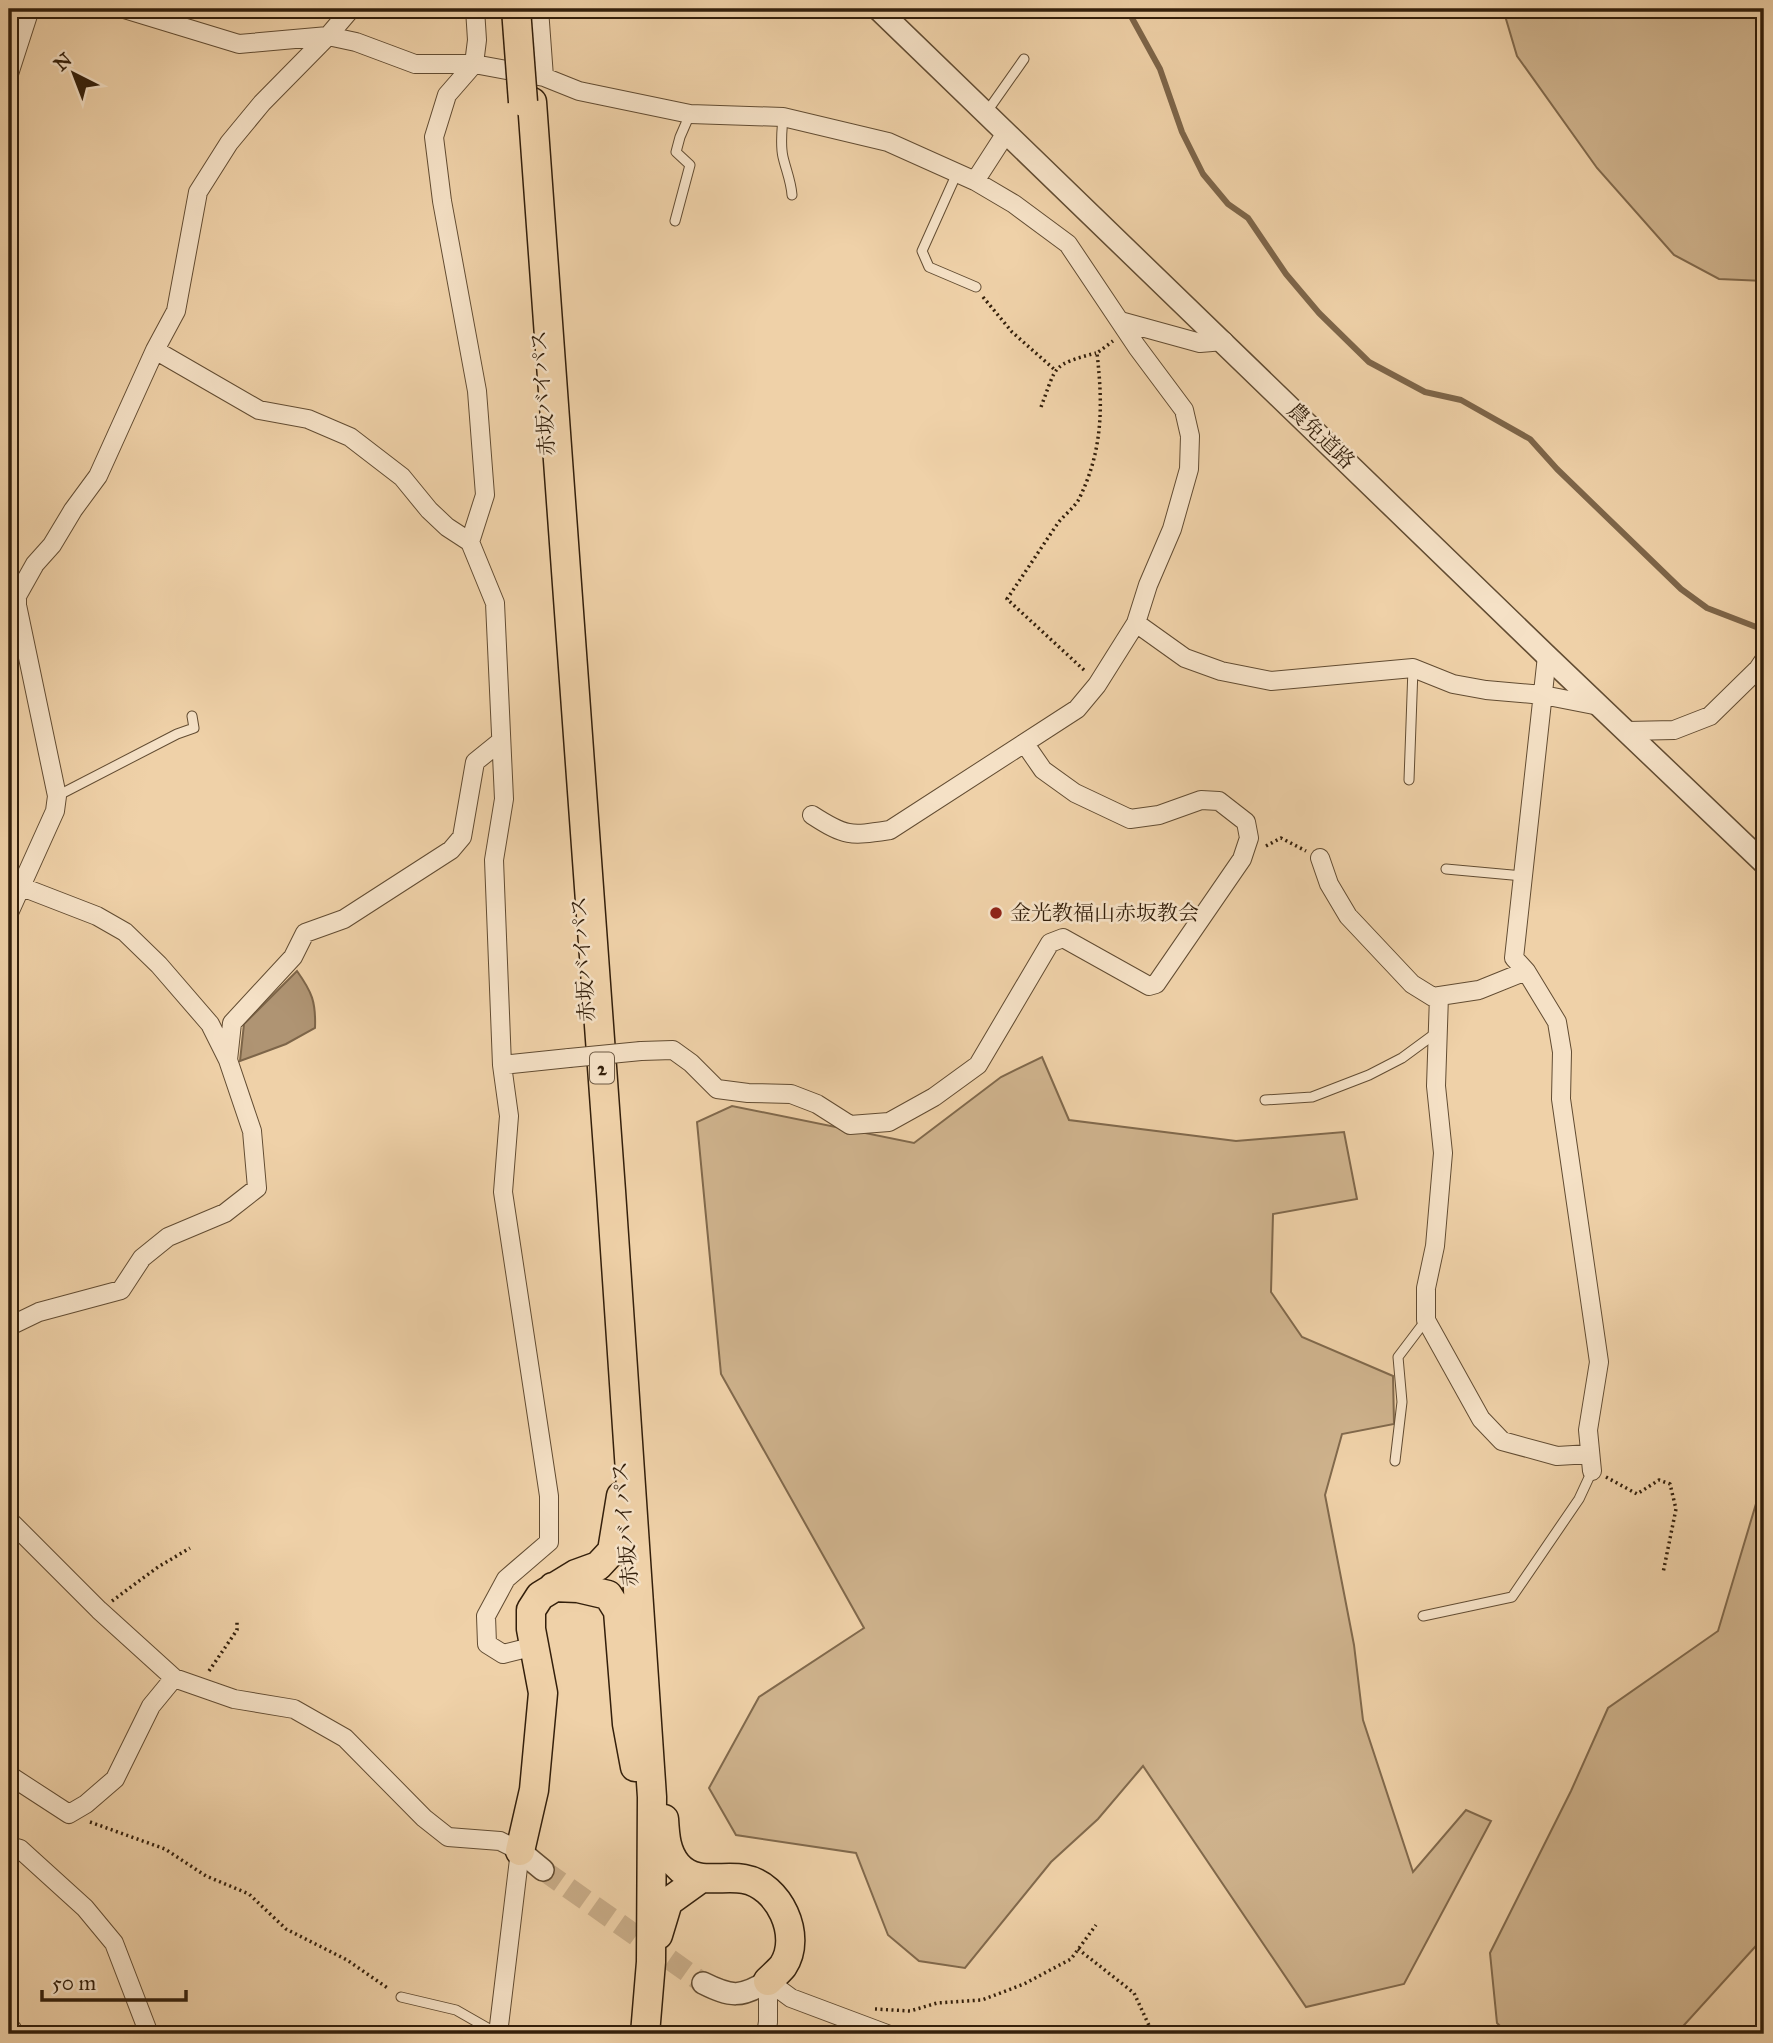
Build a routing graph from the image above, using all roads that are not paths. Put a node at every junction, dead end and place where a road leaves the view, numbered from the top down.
1 (30, 9) edge
2 (124, 9) edge
3 (351, 9) edge
4 (475, 9) edge
5 (516, 9) edge
6 (526, 9) edge
7 (539, 9) edge
8 (878, 9) edge
9 (328, 36) junction
10 (1024, 59) dead end
11 (474, 64) junction
12 (9, 74) edge
13 (533, 93) junction
14 (986, 113) junction
15 (690, 114) junction
16 (783, 117) junction
17 (1006, 133) junction
18 (957, 173) junction
19 (975, 181) junction
20 (792, 195) dead end
21 (675, 221) dead end
22 (976, 287) road end
23 (1123, 326) junction
24 (1224, 341) junction
25 (155, 350) junction
26 (470, 541) junction
27 (13, 607) edge
28 (1136, 624) junction
29 (1547, 656) junction
30 (1764, 661) edge
31 (1413, 668) junction
32 (1543, 695) junction
33 (1599, 706) junction
34 (192, 716) dead end
35 (1627, 731) junction
36 (501, 741) junction
37 (1025, 744) junction
38 (1409, 780) dead end
39 (57, 796) junction
40 (812, 815) dead end
41 (1320, 858) road end
42 (1764, 863) edge
43 (1446, 869) dead end
44 (1523, 876) junction
45 (22, 887) junction
46 (9, 913) edge
47 (1526, 971) junction
48 (1438, 996) junction
49 (1436, 1033) junction
50 (228, 1060) junction
51 (502, 1065) junction
52 (1265, 1100) dead end
53 (1426, 1320) junction
54 (9, 1324) edge
55 (1395, 1461) dead end
56 (1591, 1462) junction
57 (622, 1493) junction
58 (9, 1520) edge
59 (638, 1577) junction
60 (553, 1587) junction
61 (1423, 1616) dead end
62 (535, 1646) junction
63 (174, 1678) junction
64 (9, 1775) edge
65 (640, 1795) junction
66 (9, 1846) edge
67 (520, 1851) junction
68 (543, 1870) tunnel mouth
69 (700, 1879) junction
70 (650, 1962) junction
71 (768, 1981) junction
72 (703, 1983) tunnel mouth
73 (401, 1997) road end
74 (9, 2018) edge
75 (19, 2034) edge
76 (149, 2034) edge
77 (498, 2034) edge
78 (630, 2034) edge
79 (645, 2034) edge
80 (766, 2034) edge
81 (887, 2034) edge

1 - 12 street
2 - 9 street
3 - 9 street
4 - 11 street
5 - 13 highway, 赤坂バイパス / 2, bridge
6 - 13 highway, 赤坂バイパス / 2
7 - 13 street
8 - 14 street, 農免道路
9 - 11 street
9 - 25 street
10 - 14 lane
11 - 13 street
11 - 26 street
13 - 15 street
13 - 57 highway, 赤坂バイパス / 2
13 - 59 highway, 赤坂バイパス / 2
14 - 17 street, 農免道路
15 - 16 street
15 - 21 lane
16 - 18 street
16 - 20 lane
17 - 19 street
17 - 24 street, 農免道路
18 - 19 street
18 - 22 lane
19 - 23 street
23 - 24 street
23 - 28 street
24 - 29 street, 農免道路
25 - 26 street
25 - 27 street
26 - 36 street
27 - 39 street
28 - 31 street
28 - 37 street
29 - 32 street
29 - 33 street, 農免道路
30 - 35 street
31 - 32 street
31 - 38 lane
32 - 33 street
32 - 44 street
33 - 35 street, 農免道路
34 - 39 lane
35 - 42 street, 農免道路
36 - 50 street
36 - 51 street
37 - 40 street
37 - 51 street, bridge
39 - 45 street
41 - 48 street
43 - 44 lane
44 - 47 street
45 - 46 street
45 - 50 street
47 - 48 street
47 - 56 street
48 - 49 street
49 - 52 lane
49 - 53 street
50 - 54 street
51 - 62 street
53 - 55 lane
53 - 56 street
56 - 61 lane
57 - 60 highway
57 - 65 highway, 赤坂バイパス / 2
58 - 63 street
59 - 69 highway
59 - 70 highway, 赤坂バイパス / 2
60 - 62 highway
60 - 65 highway
62 - 67 highway
63 - 64 street
63 - 67 street
65 - 78 highway, 赤坂バイパス / 2
66 - 76 street
67 - 68 street
67 - 77 street
69 - 70 highway
69 - 71 highway
70 - 79 highway, 赤坂バイパス / 2
71 - 72 street
71 - 80 street
71 - 81 street
73 - 77 lane
74 - 75 lane

